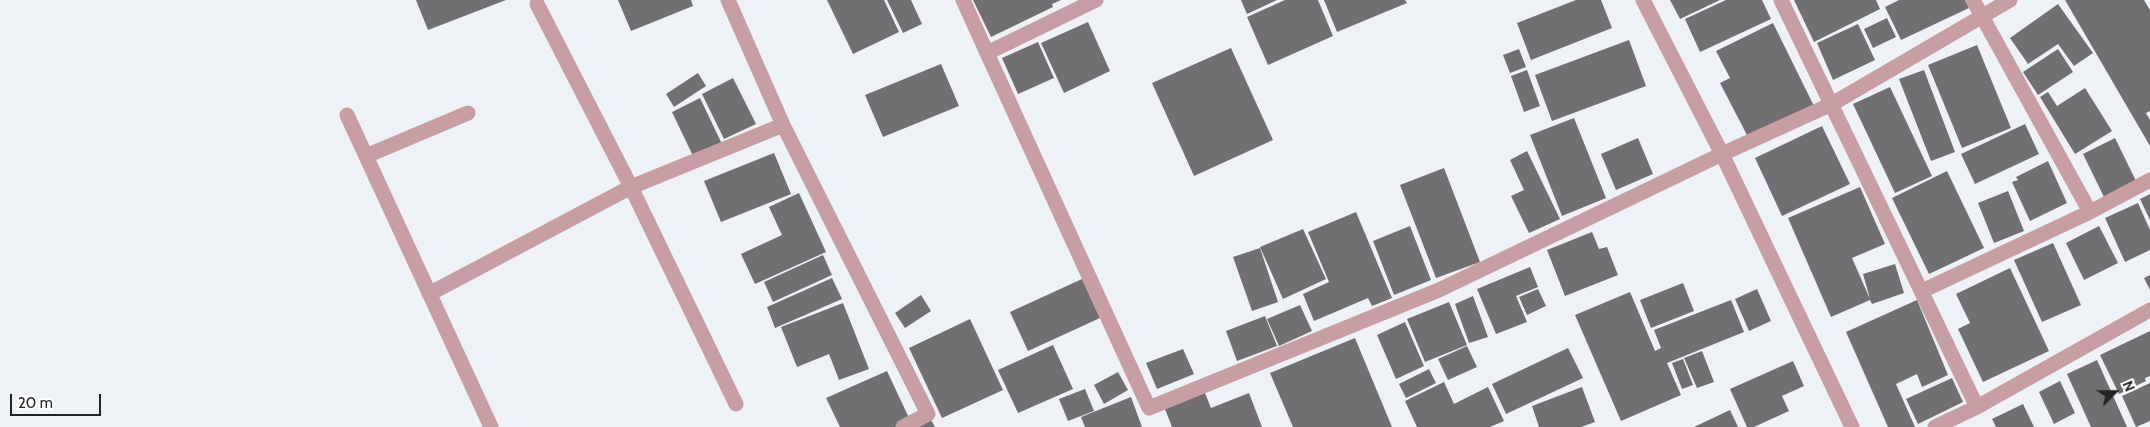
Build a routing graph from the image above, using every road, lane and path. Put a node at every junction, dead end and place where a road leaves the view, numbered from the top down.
1 (728, 0) edge
2 (962, 0) edge
3 (1096, 0) edge
4 (1644, 0) edge
5 (1781, 0) edge
6 (1973, 0) edge
7 (2010, 0) edge
8 (537, 4) dead end
9 (1982, 17) junction
10 (986, 53) junction
11 (1832, 104) junction
12 (468, 113) dead end
13 (347, 115) dead end
14 (783, 125) junction
15 (1722, 154) junction
16 (366, 156) junction
17 (2150, 180) edge
18 (631, 187) junction
19 (2090, 212) junction
20 (1922, 291) junction
21 (429, 294) junction
22 (2150, 310) edge
23 (736, 404) dead end
24 (1977, 406) junction
25 (491, 427) edge
26 (903, 427) edge
27 (1852, 427) edge
28 (1935, 427) edge

1 - 14 street
2 - 10 street
3 - 10 street
4 - 15 street
5 - 11 street
6 - 9 street
7 - 9 street
8 - 18 street
9 - 11 street
9 - 19 street
10 - 15 street
11 - 15 street
11 - 20 street
12 - 16 street
13 - 16 street
14 - 18 street
14 - 26 street
15 - 27 street
16 - 21 street
17 - 19 street
18 - 21 street
18 - 23 street
19 - 20 street
20 - 24 street
21 - 25 street
22 - 24 street
24 - 28 street

